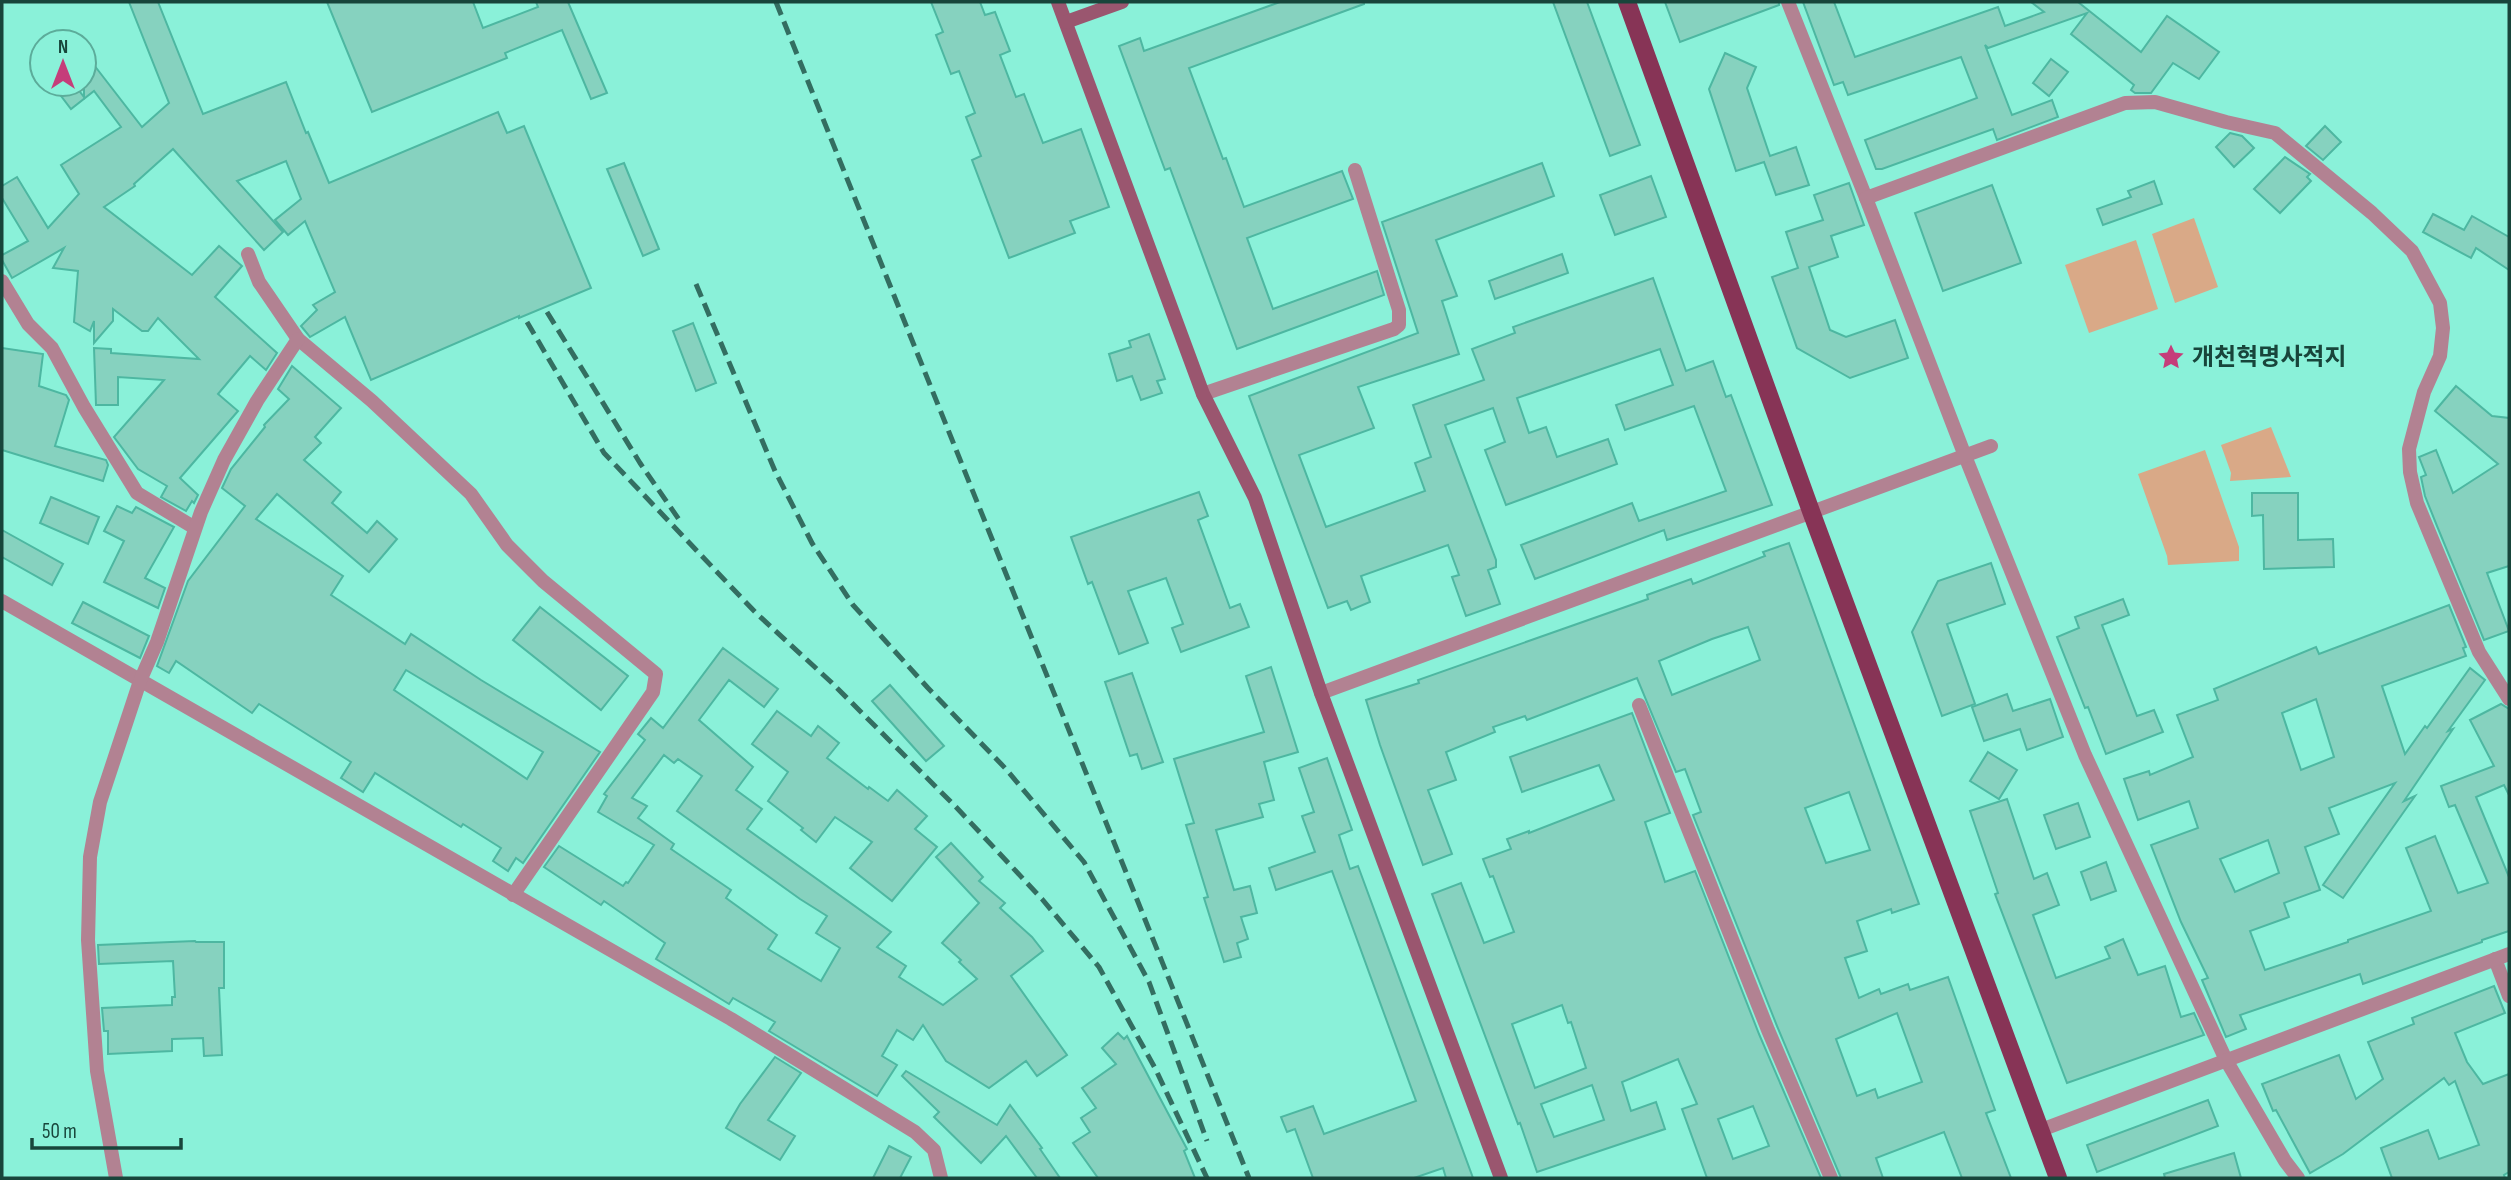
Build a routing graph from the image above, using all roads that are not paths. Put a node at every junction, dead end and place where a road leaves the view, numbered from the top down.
1 (1058, 2) edge
2 (1122, 2) edge
3 (1627, 2) edge
4 (1788, 2) edge
5 (1066, 22) junction
6 (1355, 170) dead end
7 (1867, 198) junction
8 (248, 254) dead end
9 (2, 281) edge
10 (298, 339) junction
11 (1203, 394) junction
12 (1991, 446) dead end
13 (1965, 456) junction
14 (1812, 514) junction
15 (195, 528) junction
16 (2, 601) edge
17 (140, 681) junction
18 (1321, 693) junction
19 (2509, 699) edge
20 (1639, 705) dead end
21 (513, 894) junction
22 (2502, 957) edge
23 (2509, 996) edge
24 (2226, 1060) junction
25 (2041, 1130) junction
26 (116, 1178) edge
27 (941, 1178) edge
28 (1501, 1178) edge
29 (1831, 1178) edge
30 (2058, 1178) edge
31 (2298, 1178) edge

1 - 5 main road
2 - 5 main road
3 - 14 main road
4 - 7 street
5 - 11 main road
6 - 11 street
7 - 13 street
7 - 19 street
8 - 10 street
9 - 15 street
10 - 15 street
10 - 21 street
11 - 18 main road
12 - 13 street
13 - 14 street
13 - 24 street
14 - 18 street
14 - 25 main road
15 - 17 street
16 - 17 street
17 - 21 street
17 - 26 street
18 - 28 main road
20 - 29 street
21 - 27 street
22 - 23 street
22 - 24 street
24 - 25 street
24 - 31 street
25 - 30 main road

